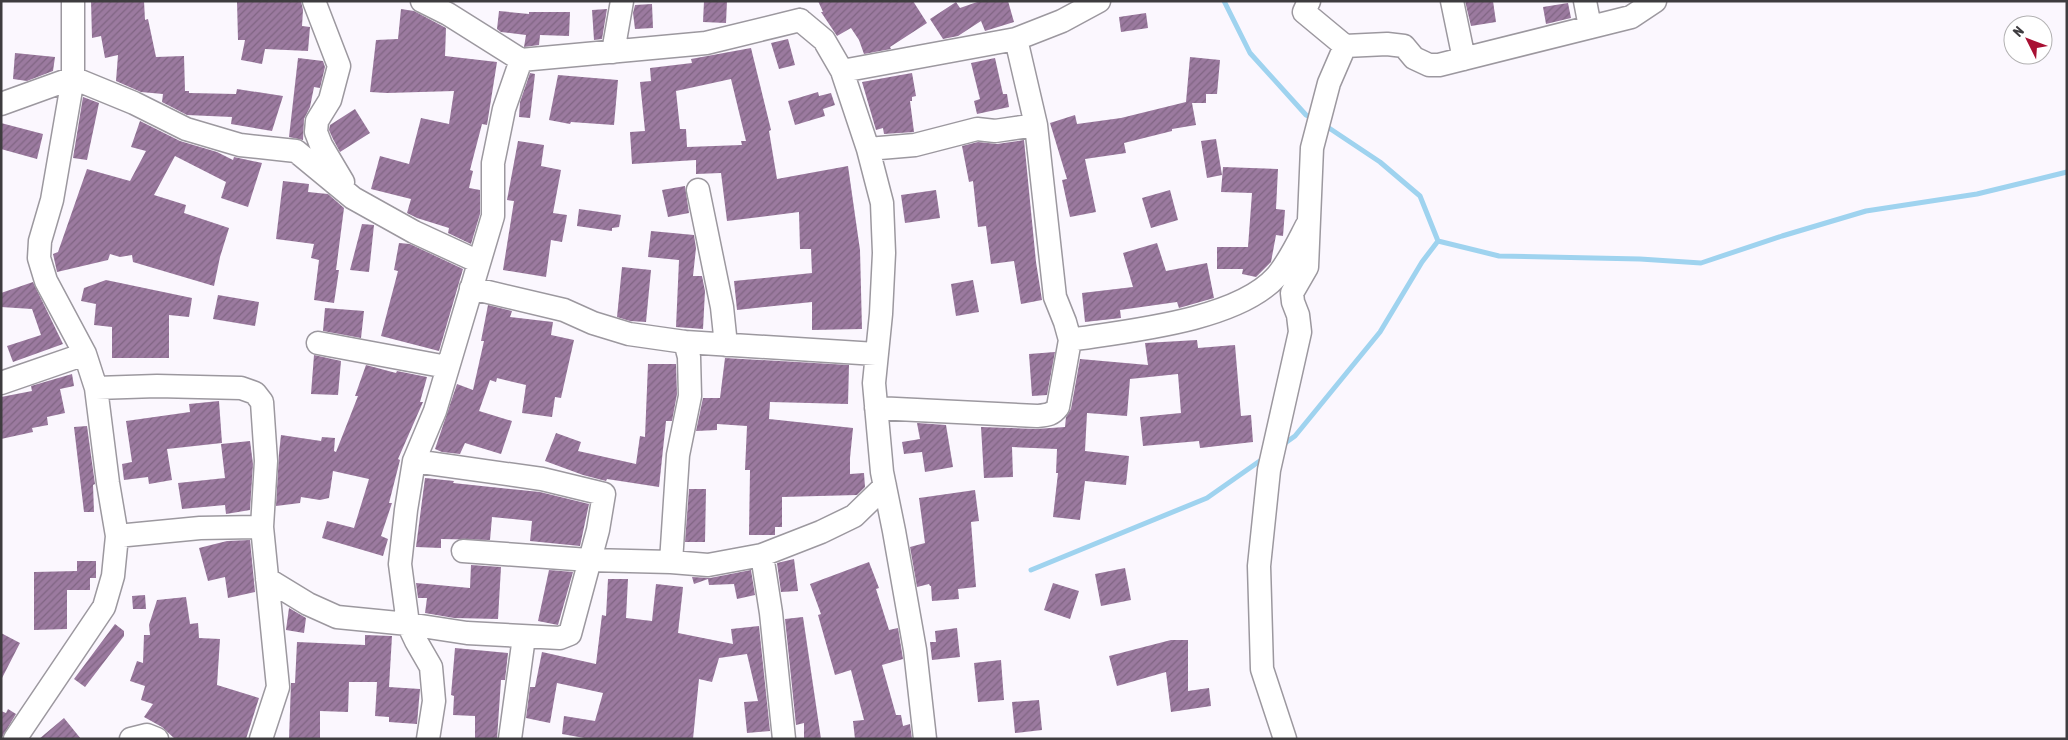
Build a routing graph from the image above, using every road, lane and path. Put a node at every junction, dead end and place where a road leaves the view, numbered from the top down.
1 (73, 1) edge
2 (314, 1) edge
3 (422, 1) edge
4 (622, 1) edge
5 (1099, 1) edge
6 (1308, 1) edge
7 (1452, 1) edge
8 (1585, 1) edge
9 (1656, 1) edge
10 (802, 11) edge
11 (1590, 27) junction
12 (1016, 39) junction
13 (1345, 46) junction
14 (613, 52) junction
15 (1464, 59) junction
16 (521, 60) junction
17 (842, 71) junction
18 (73, 78) junction
19 (1, 104) edge
20 (1036, 125) junction
21 (868, 149) junction
22 (698, 190) dead end
23 (353, 198) junction
24 (1310, 219) junction
25 (479, 262) junction
26 (471, 288) junction
27 (1070, 340) junction
28 (318, 342) dead end
29 (685, 342) junction
30 (726, 345) junction
31 (85, 354) junction
32 (876, 354) junction
33 (447, 367) junction
34 (1, 383) edge
35 (96, 388) junction
36 (876, 408) junction
37 (414, 461) junction
38 (885, 486) junction
39 (262, 527) junction
40 (116, 536) junction
41 (463, 551) dead end
42 (762, 555) junction
43 (589, 560) junction
44 (671, 562) junction
45 (268, 579) junction
46 (408, 624) junction
47 (524, 637) junction
48 (15, 739) edge
49 (131, 739) edge
50 (157, 739) edge
51 (261, 739) edge
52 (428, 739) edge
53 (510, 739) edge
54 (784, 739) edge
55 (925, 739) edge
56 (1285, 739) edge

1 - 18 street
2 - 23 street
3 - 16 street
4 - 14 street
5 - 12 street
6 - 13 street
7 - 15 street
8 - 11 street
9 - 11 street
10 - 14 street
10 - 17 street
11 - 15 street
12 - 17 street
12 - 20 street
13 - 15 street
13 - 24 street
14 - 16 street
16 - 25 street
17 - 21 street
18 - 19 street
18 - 23 street
18 - 31 street
20 - 21 street
20 - 27 street
21 - 32 street
22 - 30 street
23 - 25 street
24 - 27 street
24 - 56 street
25 - 26 street
26 - 29 street
26 - 33 street
27 - 36 street
28 - 33 street
29 - 30 street
29 - 44 street
30 - 32 street
31 - 34 street
31 - 35 street
32 - 36 street
33 - 37 street
35 - 39 street
35 - 40 street
36 - 38 street
37 - 43 street
37 - 46 street
38 - 42 street
38 - 55 street
39 - 40 street
39 - 45 street
40 - 48 street
41 - 43 street
42 - 44 street
42 - 54 street
43 - 44 street
43 - 47 street
45 - 46 street
45 - 51 street
46 - 47 street
46 - 52 street
47 - 53 street
49 - 50 street

